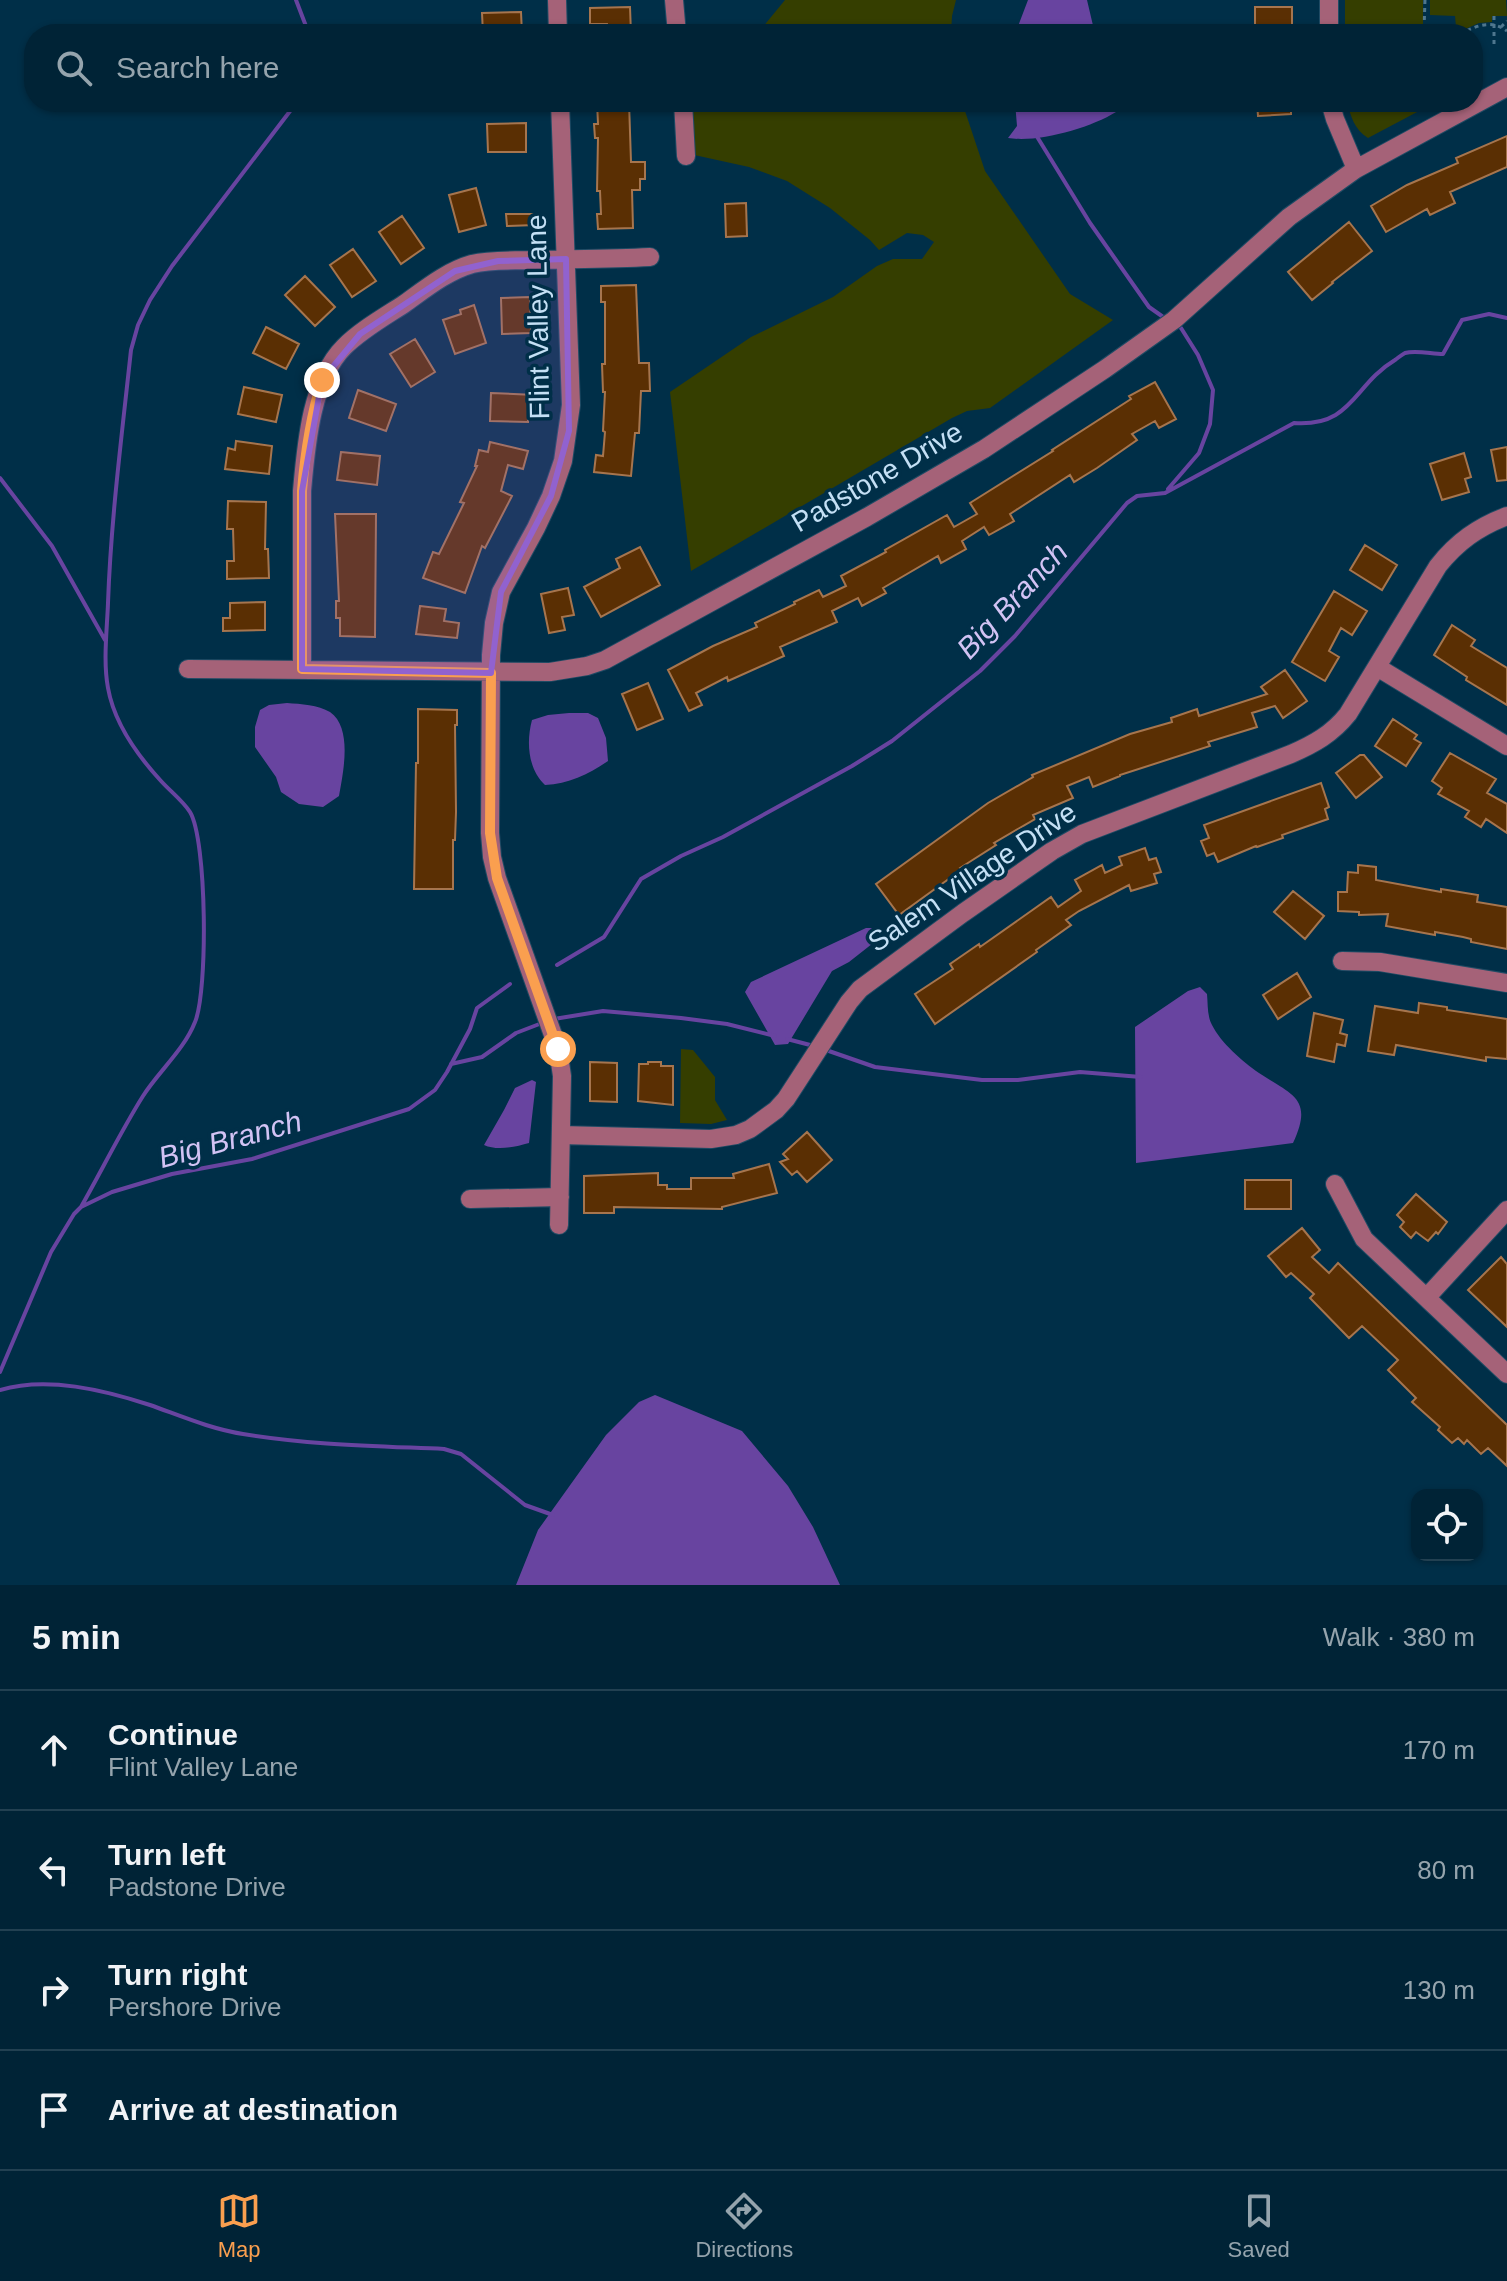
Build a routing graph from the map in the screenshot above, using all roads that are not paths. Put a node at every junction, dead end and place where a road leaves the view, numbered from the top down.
1 (557, 0) edge
2 (674, 0) edge
3 (1329, 0) edge
4 (558, 24) edge
5 (676, 24) edge
6 (1329, 24) edge
7 (1507, 87) edge
8 (1483, 100) edge
9 (560, 112) edge
10 (684, 112) edge
11 (1333, 112) edge
12 (1461, 112) edge
13 (686, 156) dead end
14 (1356, 169) junction
15 (650, 257) dead end
16 (566, 259) junction
17 (1507, 516) edge
18 (1377, 667) junction
19 (188, 669) dead end
20 (302, 669) junction
21 (491, 673) junction
22 (1507, 746) edge
23 (1342, 961) dead end
24 (1507, 983) edge
25 (561, 1135) junction
26 (1335, 1184) dead end
27 (560, 1197) junction
28 (470, 1199) dead end
29 (1507, 1210) edge
30 (559, 1225) dead end
31 (1427, 1297) junction
32 (1507, 1374) edge

1 - 4 street
2 - 5 street
3 - 6 street
7 - 8 street, Padstone Drive
9 - 16 street, Flint Valley Lane
10 - 13 street
11 - 14 street
12 - 14 street, Padstone Drive
14 - 21 street, Padstone Drive
15 - 16 street
16 - 20 street
16 - 21 street, Flint Valley Lane
17 - 18 street, Salem Village Drive
18 - 22 street
18 - 25 street, Salem Village Drive
19 - 20 street, Padstone Drive
20 - 21 street, Padstone Drive
21 - 25 street, Flint Valley Lane
23 - 24 street
25 - 27 street, Flint Valley Lane
26 - 31 street
27 - 28 street
27 - 30 street, Flint Valley Lane
29 - 31 street
31 - 32 street

